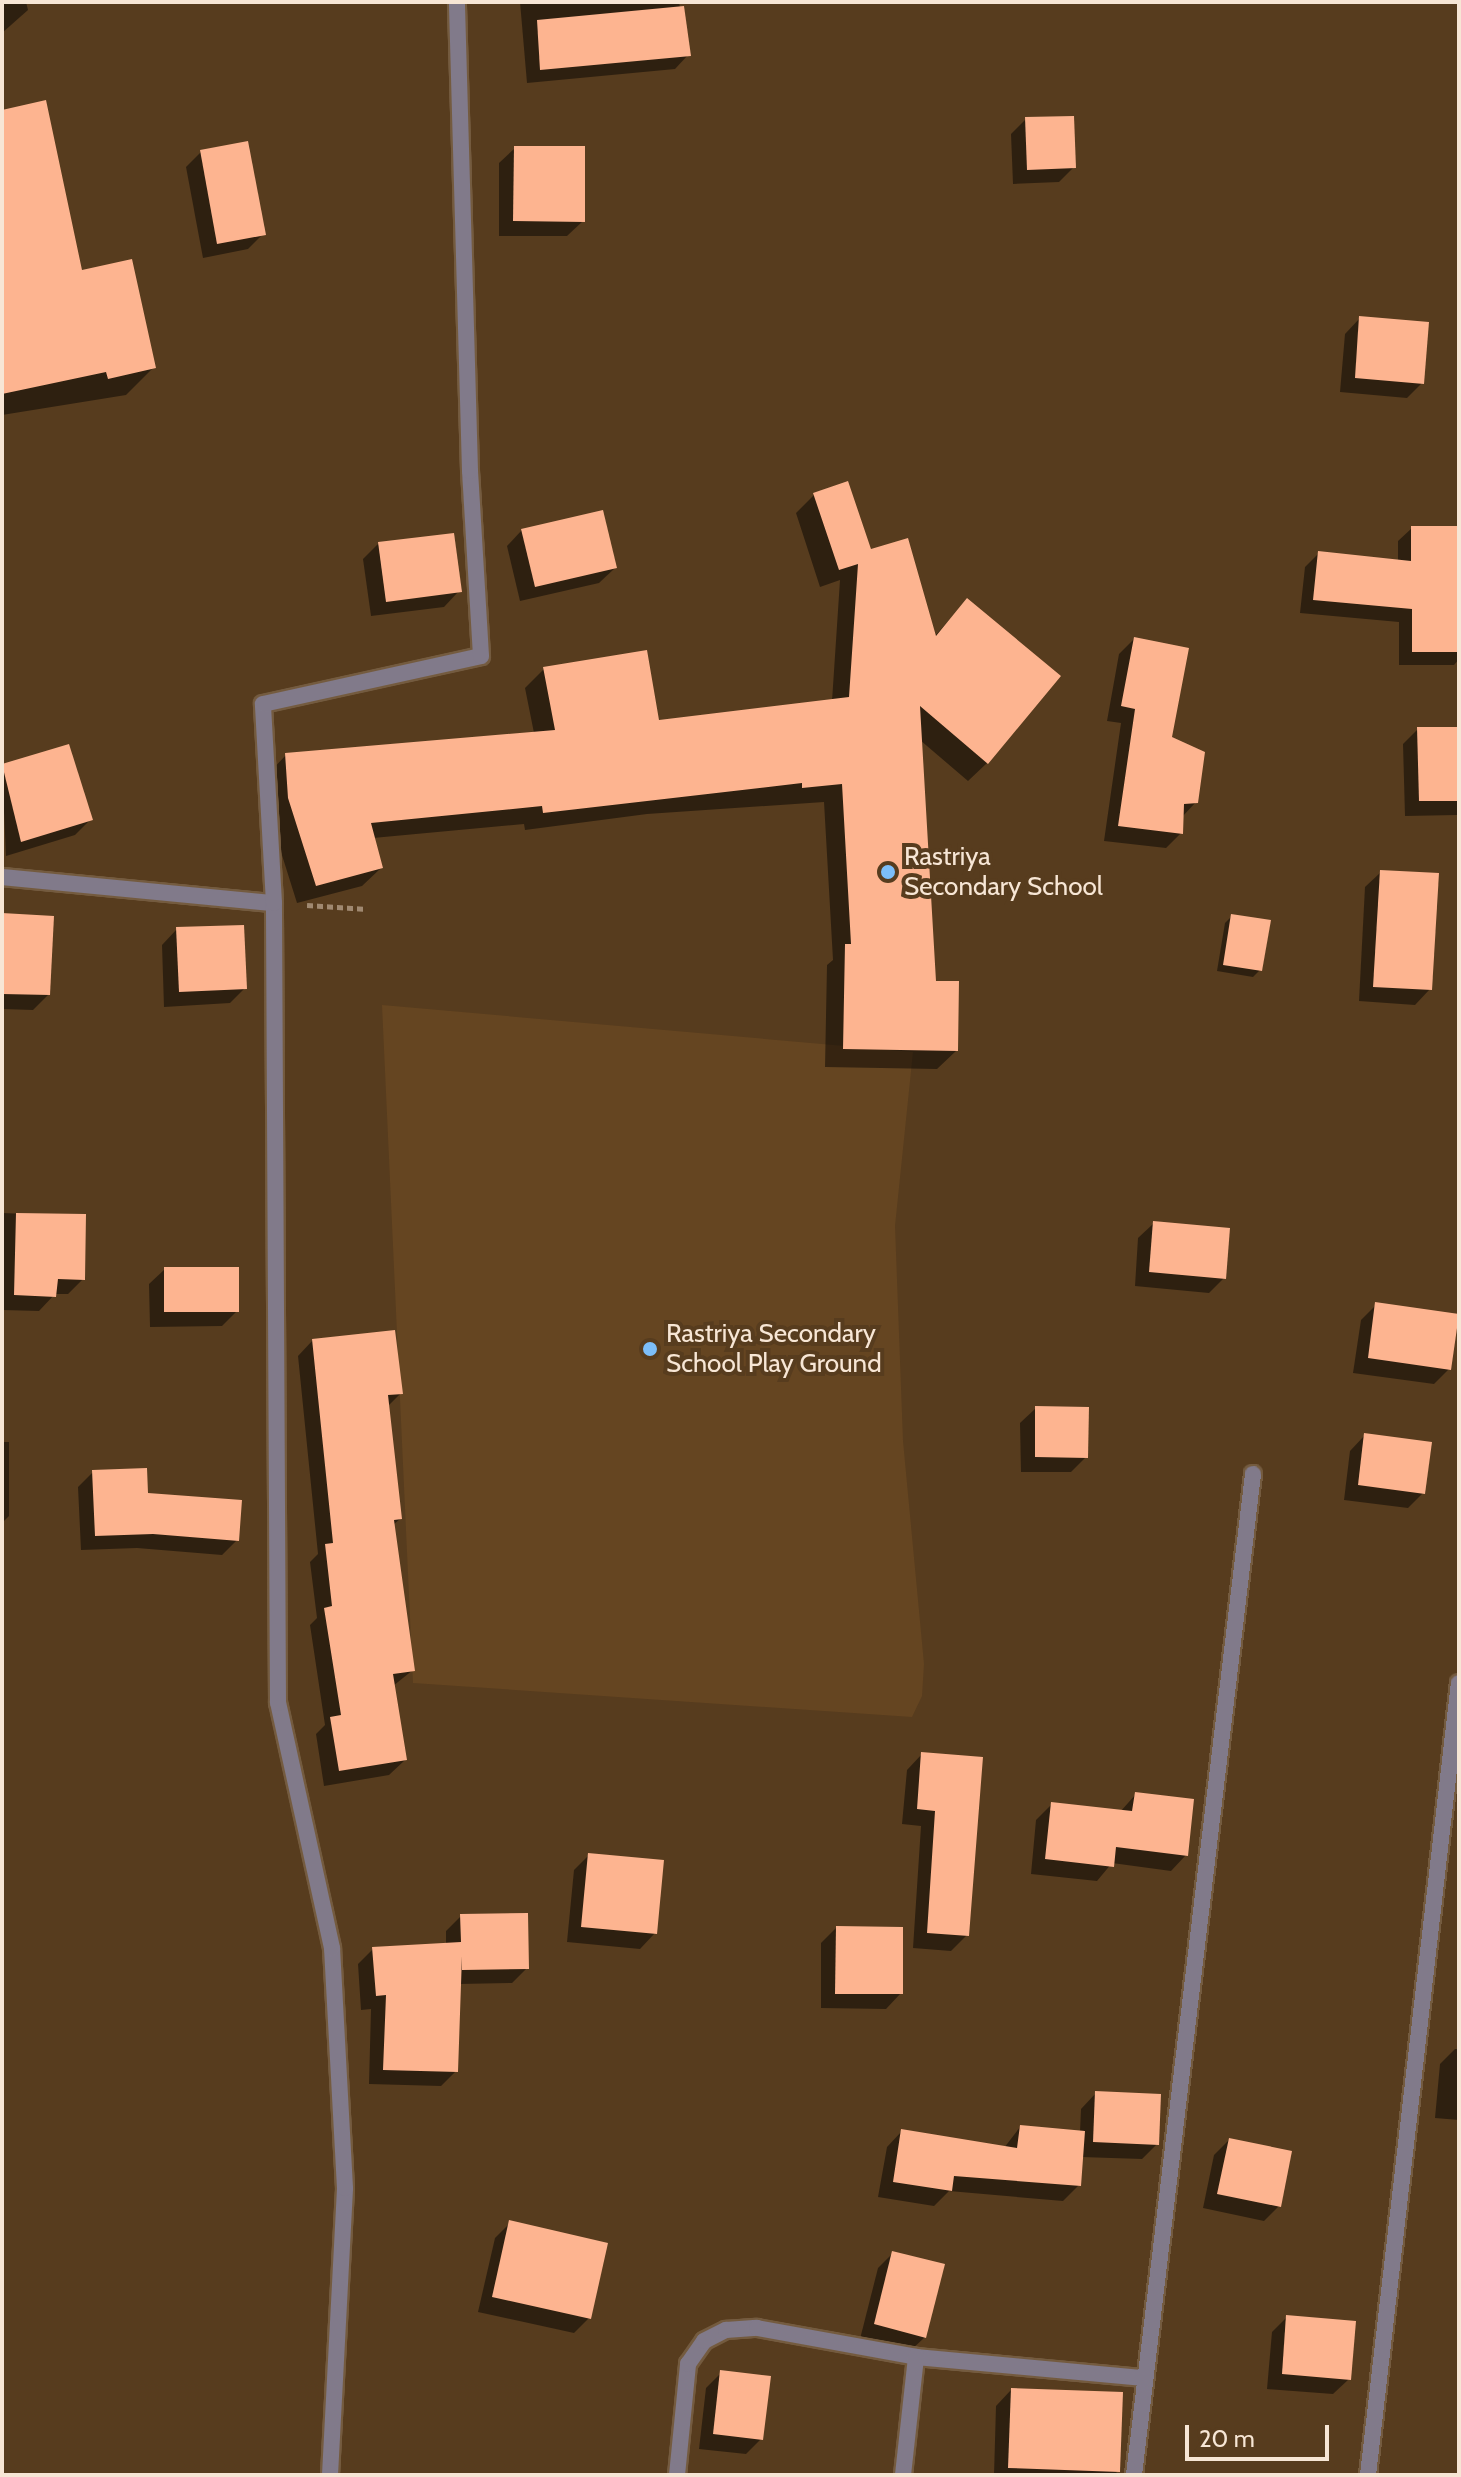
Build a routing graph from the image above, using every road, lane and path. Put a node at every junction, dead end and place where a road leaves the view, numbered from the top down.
1 (457, 2) edge
2 (2, 877) edge
3 (274, 903) junction
4 (367, 909) dead end
5 (1253, 1474) dead end
6 (1459, 1683) edge
7 (916, 2357) junction
8 (1144, 2378) junction
9 (330, 2475) edge
10 (677, 2475) edge
11 (903, 2475) edge
12 (1134, 2475) edge
13 (1368, 2475) edge

1 - 3 street
2 - 3 street
3 - 4 path
3 - 9 street
5 - 8 street
6 - 13 street
7 - 8 street
7 - 10 street
7 - 11 street
8 - 12 street

